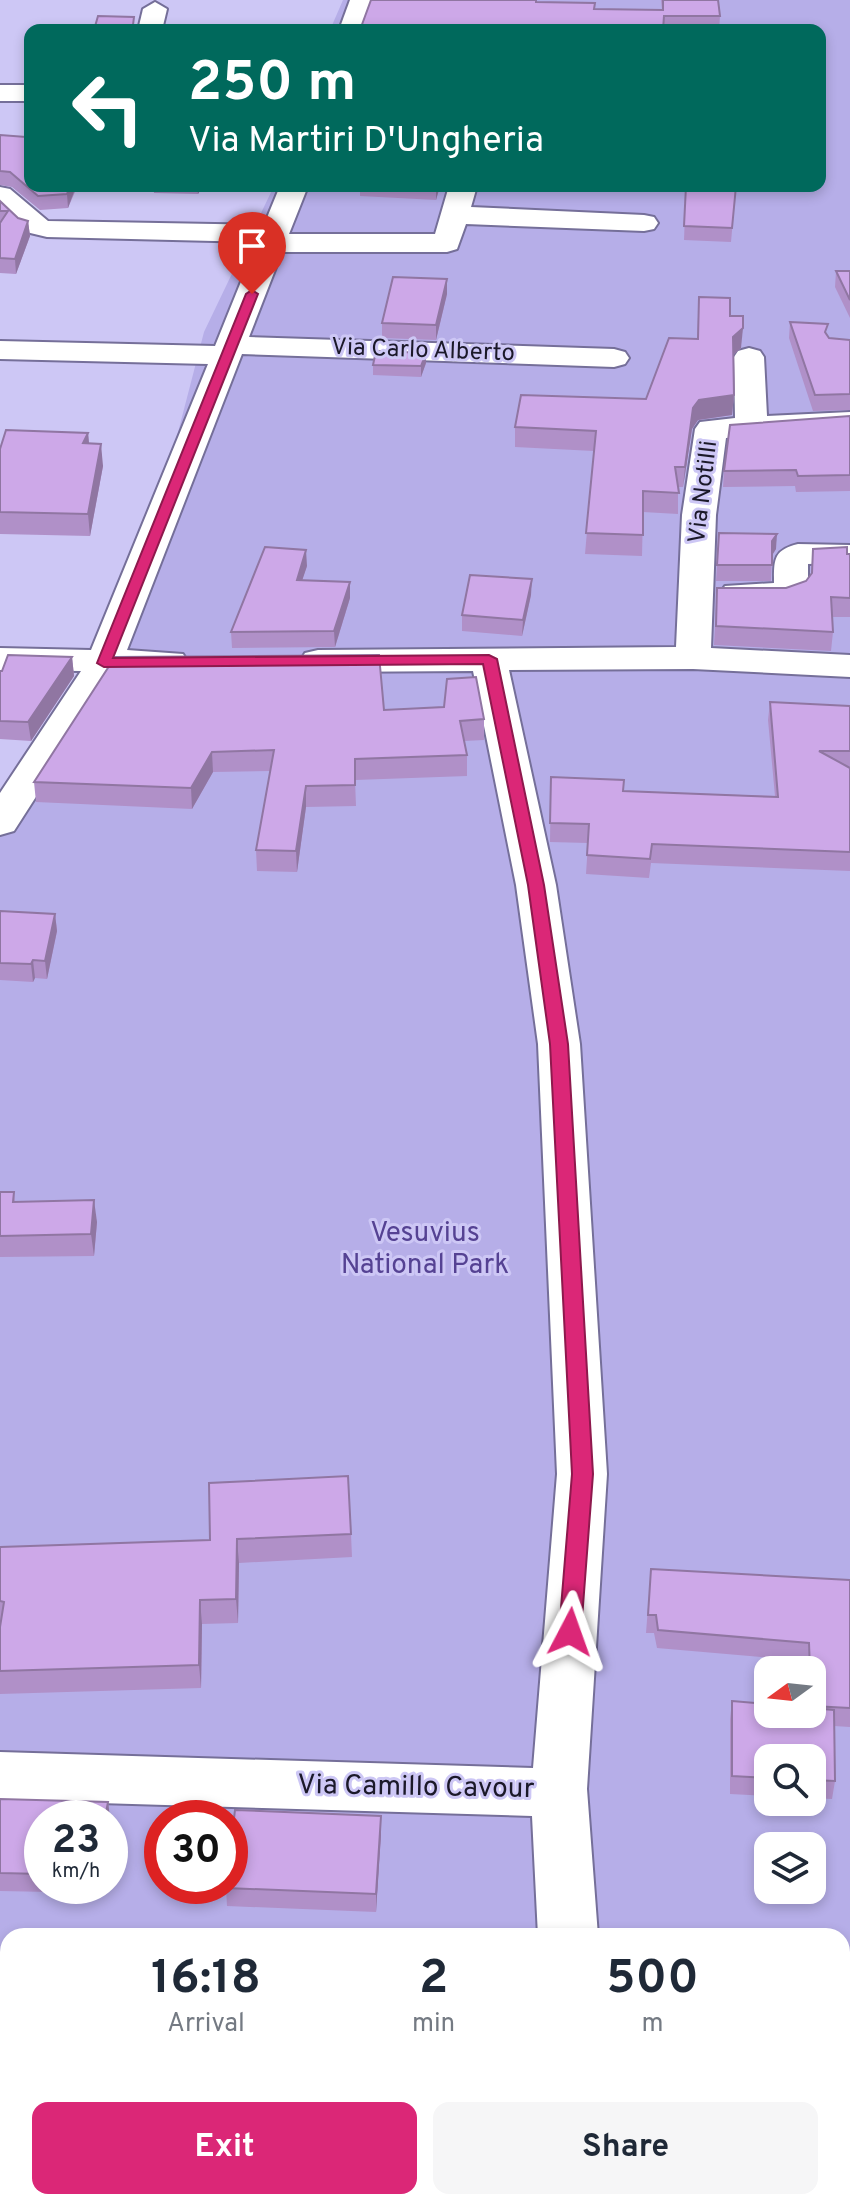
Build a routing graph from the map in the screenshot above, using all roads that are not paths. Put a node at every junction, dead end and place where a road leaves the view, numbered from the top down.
1 (362, 0) edge
2 (353, 24) edge
3 (0, 93) edge
4 (24, 93) edge
5 (292, 192) edge
6 (461, 192) edge
7 (0, 195) edge
8 (454, 215) junction
9 (644, 223) dead end
10 (273, 239) junction
11 (0, 350) edge
12 (229, 350) junction
13 (749, 357) dead end
14 (614, 358) dead end
15 (850, 421) edge
16 (751, 425) junction
17 (847, 554) edge
18 (695, 594) junction
19 (693, 658) junction
20 (0, 659) edge
21 (489, 659) junction
22 (279, 661) edge
23 (203, 662) edge
24 (104, 663) junction
25 (850, 666) edge
26 (0, 823) edge
27 (0, 1776) edge
28 (559, 1789) junction
29 (568, 1928) edge

1 - 2 street
3 - 4 street
5 - 10 street
6 - 8 street
7 - 10 street
8 - 9 street
8 - 10 street
10 - 12 street
11 - 12 street, Via Carlo Alberto
12 - 14 street, Via Carlo Alberto
12 - 24 street
13 - 16 street, Via Notilli
15 - 16 street, Via Notilli
16 - 18 street, Via Notilli
17 - 18 street
18 - 19 street, Via Notilli
19 - 21 street
19 - 25 street
20 - 24 street
21 - 22 street
21 - 28 street, Via Camillo Cavour
23 - 24 street
24 - 26 street
27 - 28 street, Via Camillo Cavour
28 - 29 street

